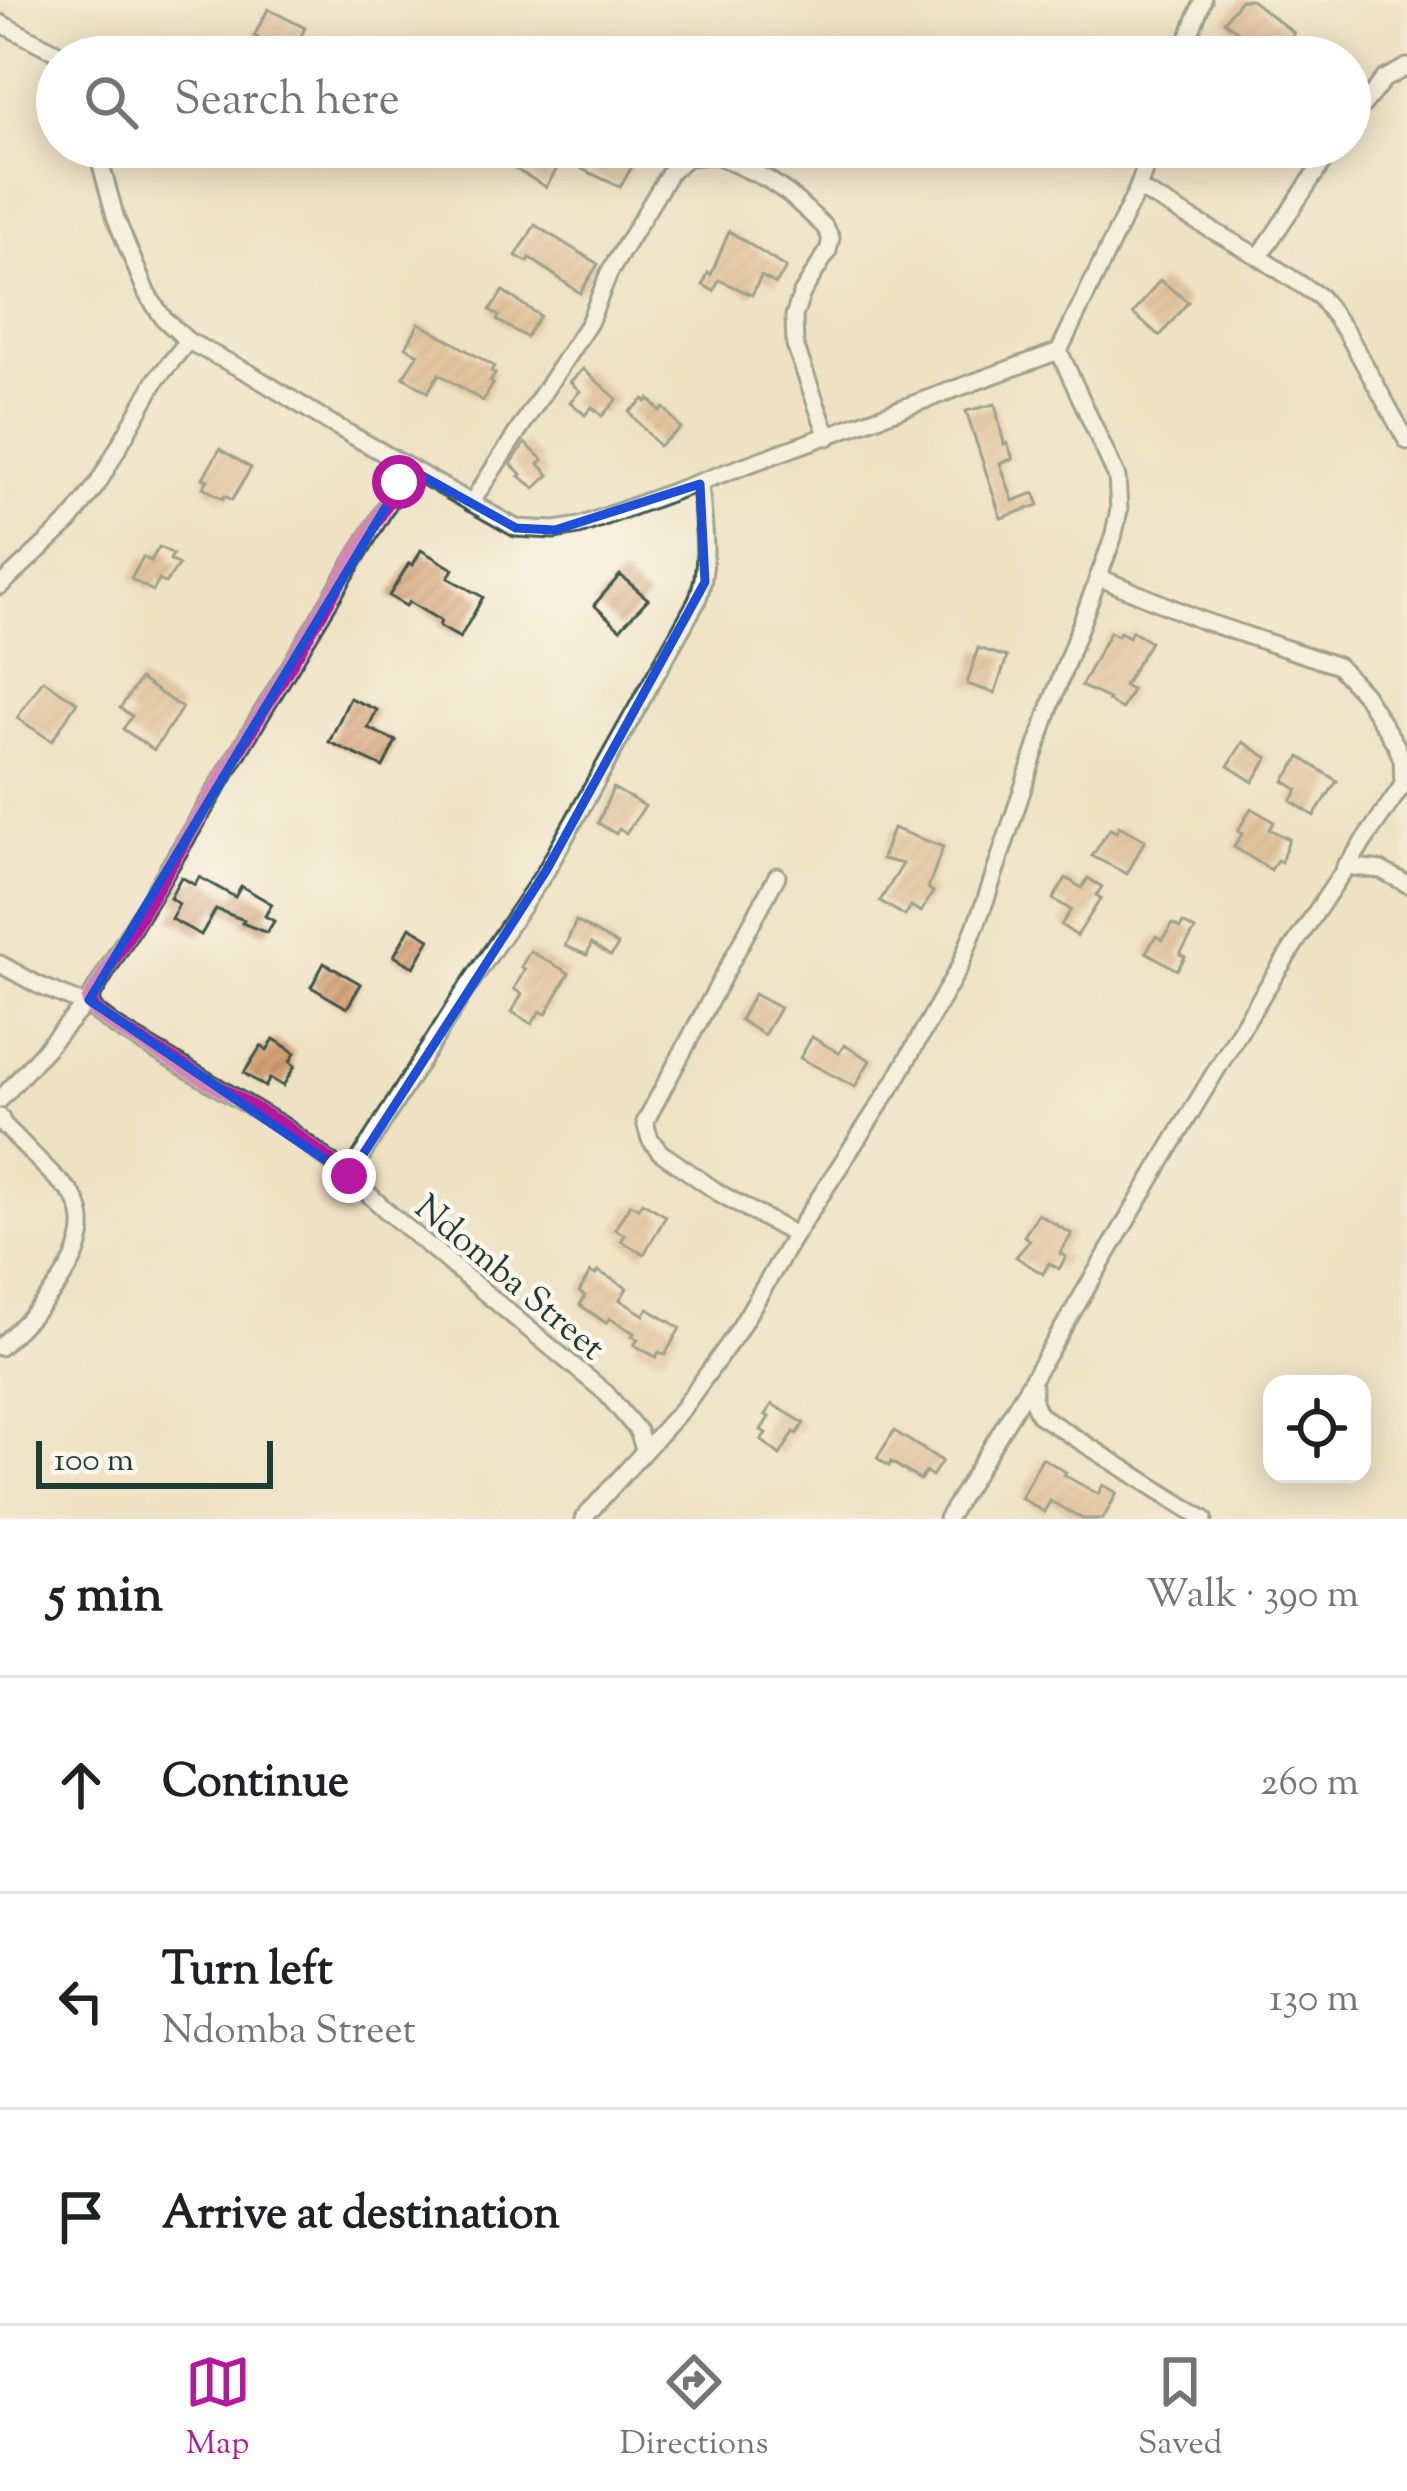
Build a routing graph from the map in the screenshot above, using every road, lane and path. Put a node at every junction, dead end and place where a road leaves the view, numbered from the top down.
1 (1203, 0) edge
2 (0, 23) edge
3 (1189, 36) edge
4 (36, 42) edge
5 (1407, 67) edge
6 (1371, 95) edge
7 (102, 168) edge
8 (675, 168) edge
9 (745, 168) edge
10 (1144, 168) edge
11 (1319, 168) edge
12 (1138, 188) junction
13 (1259, 257) junction
14 (188, 341) junction
15 (1059, 351) junction
16 (828, 436) junction
17 (1407, 440) edge
18 (401, 464) junction
19 (700, 484) junction
20 (471, 503) junction
21 (1098, 577) junction
22 (0, 586) edge
23 (1405, 782) edge
24 (1345, 866) junction
25 (777, 876) dead end
26 (1407, 884) edge
27 (0, 964) edge
28 (87, 1002) junction
29 (0, 1100) edge
30 (0, 1117) edge
31 (349, 1176) junction
32 (795, 1235) junction
33 (0, 1347) edge
34 (1033, 1382) junction
35 (1039, 1415) junction
36 (1011, 1418) junction
37 (644, 1449) junction
38 (583, 1519) edge
39 (947, 1519) edge
40 (1204, 1519) edge

1 - 3 street
2 - 4 street
5 - 6 street
7 - 14 street
8 - 20 street
9 - 16 street
10 - 12 street
11 - 13 street
12 - 13 street
12 - 15 street
13 - 17 street
14 - 18 street
14 - 22 street
15 - 16 street
15 - 21 street
16 - 19 street
18 - 20 street
18 - 28 street
19 - 20 street
19 - 31 street
21 - 23 street
21 - 32 street
23 - 24 street
24 - 26 street
24 - 34 street
25 - 32 street
27 - 28 street, Ndomba Street
28 - 29 street
28 - 31 street, Ndomba Street
30 - 33 street
31 - 37 street, Ndomba Street
32 - 37 street
34 - 35 street
34 - 36 street
35 - 36 street
35 - 40 street
36 - 39 street
37 - 38 street

